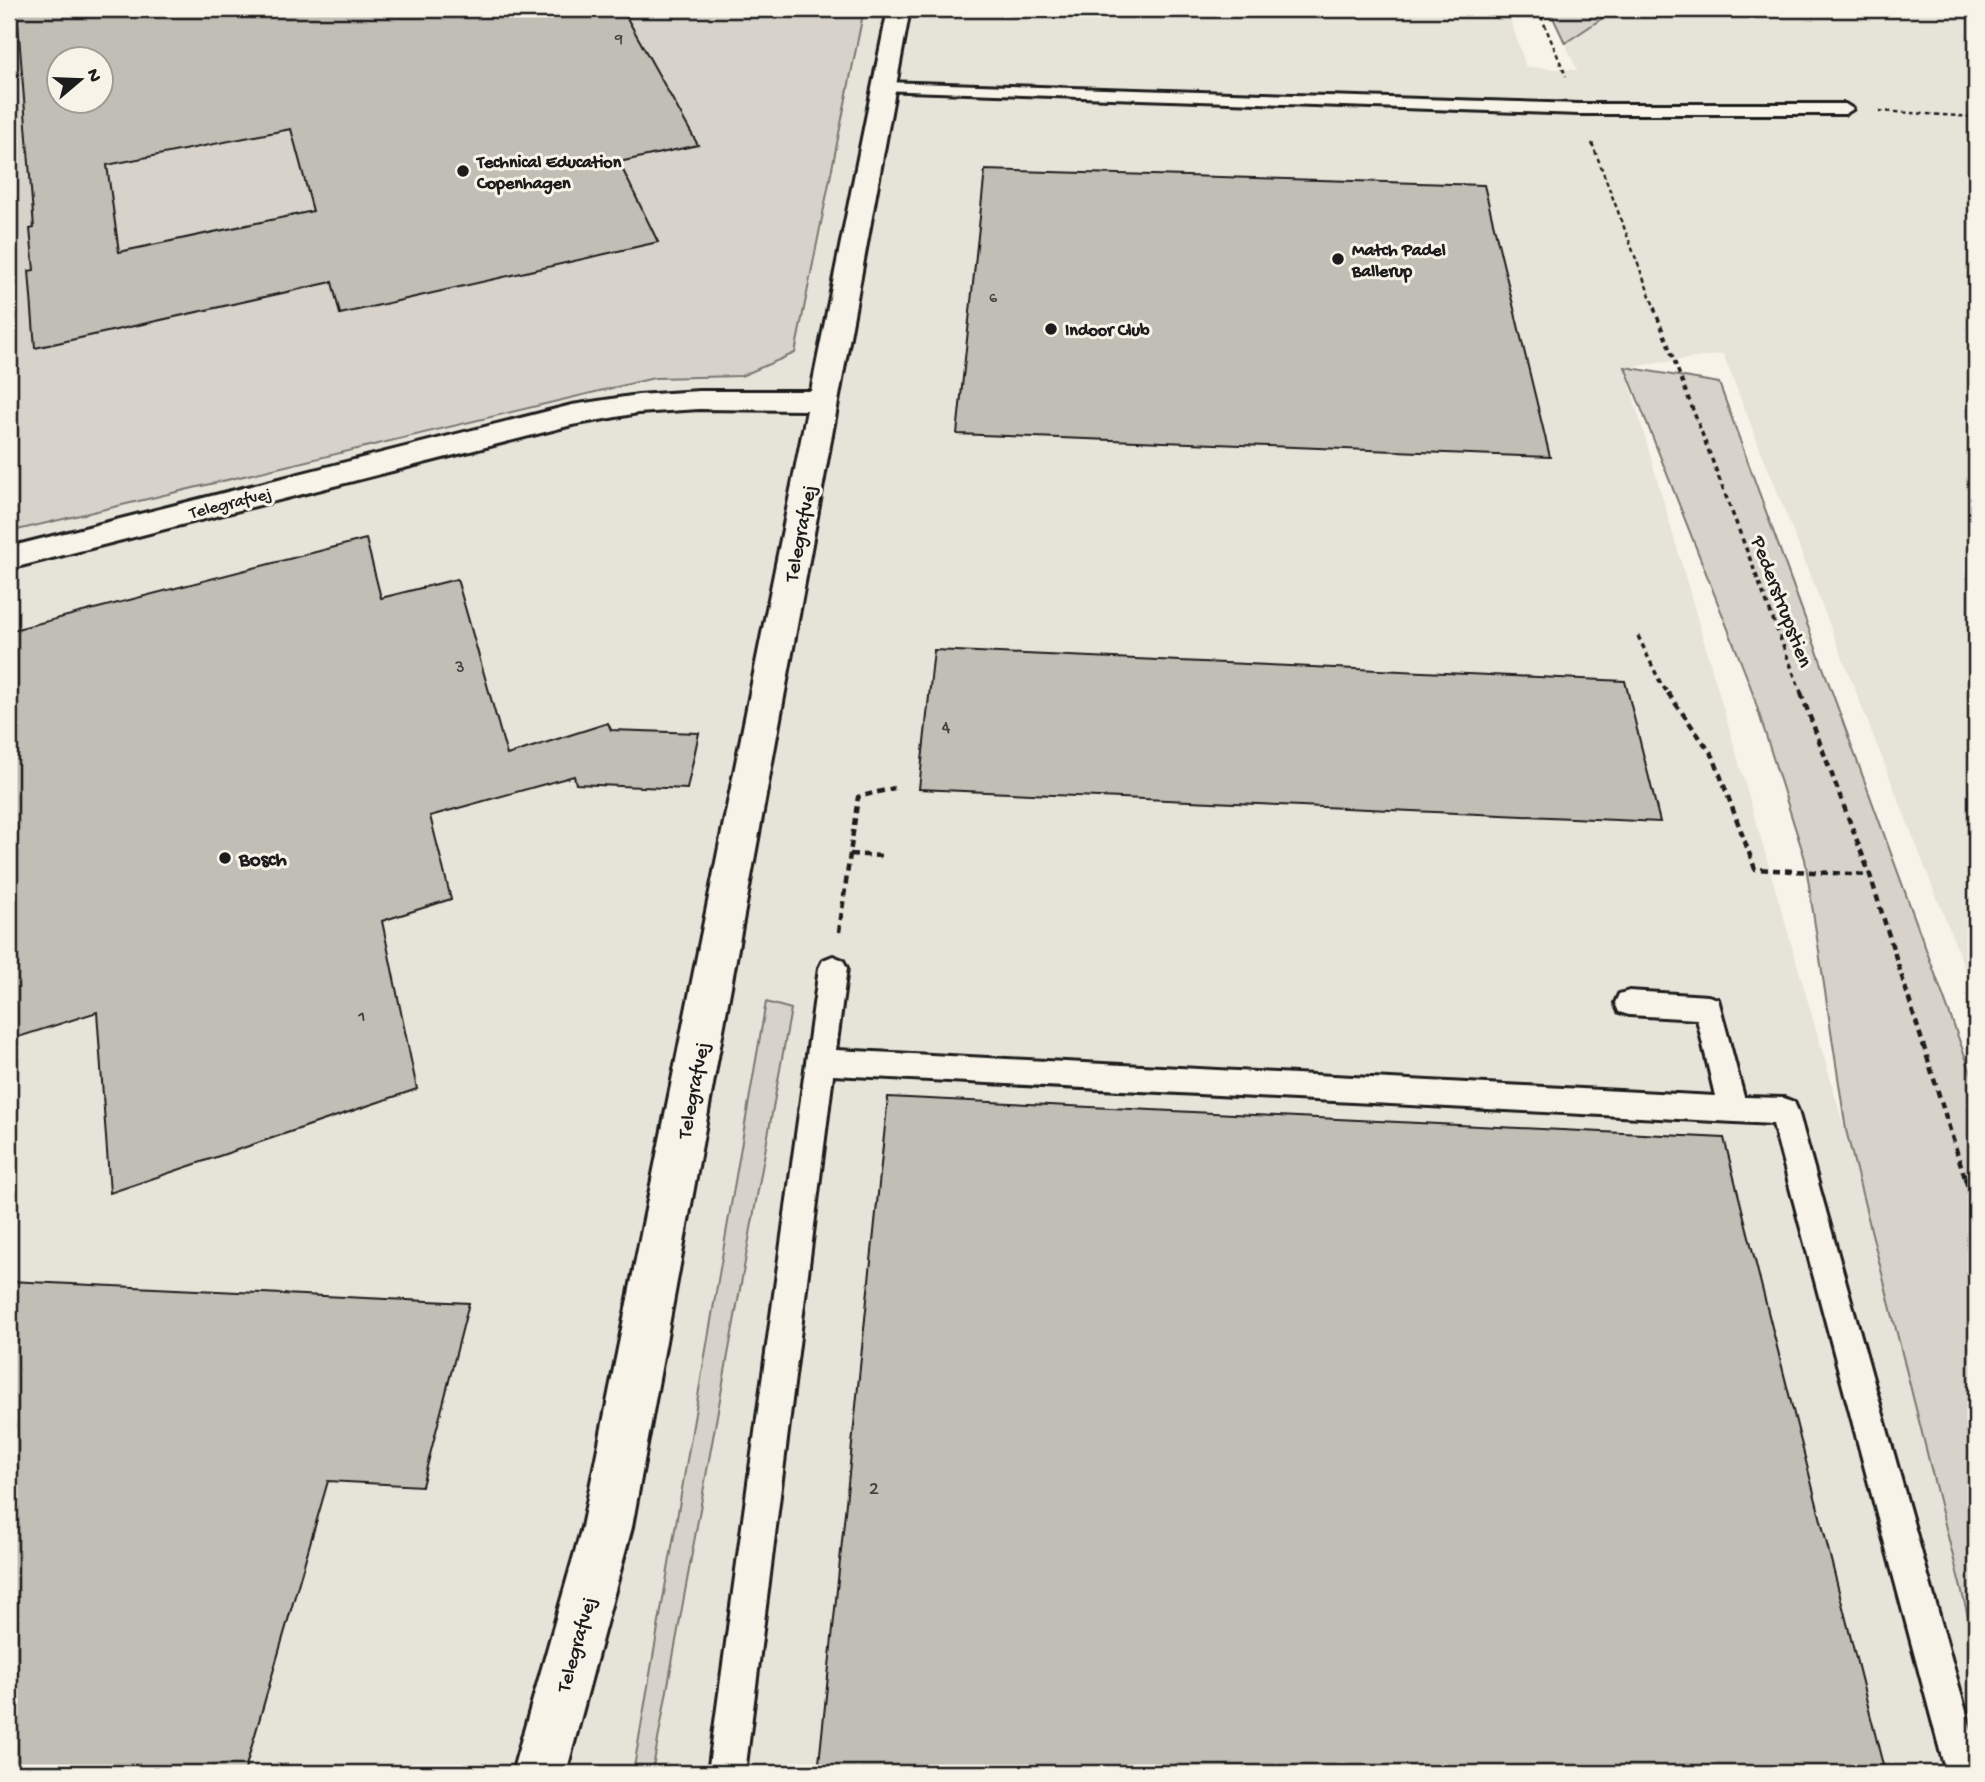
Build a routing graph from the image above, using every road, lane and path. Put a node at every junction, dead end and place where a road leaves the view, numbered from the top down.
1 (899, 9) edge
2 (1538, 9) edge
3 (884, 87) junction
4 (1579, 109) junction
5 (1845, 109) joint
6 (1976, 117) edge
7 (824, 401) junction
8 (9, 558) edge
9 (1638, 636) dead end
10 (894, 788) dead end
11 (850, 853) junction
12 (881, 856) dead end
13 (1870, 875) junction
14 (833, 968) joint
15 (1629, 1003) dead end
16 (821, 1062) junction
17 (1733, 1110) junction
18 (1976, 1213) edge
19 (539, 1773) edge
20 (726, 1773) edge
21 (1965, 1773) edge

1 - 3 street, Telegrafvej
2 - 4 path, Pederstrupstien
3 - 4 lane
3 - 7 street, Telegrafvej
4 - 5 lane
4 - 13 path, Pederstrupstien
5 - 6 path
7 - 8 street, Telegrafvej
7 - 19 street, Telegrafvej
9 - 13 path
10 - 11 path
11 - 12 path
11 - 14 path
13 - 18 path, Pederstrupstien
14 - 16 lane
15 - 17 lane
16 - 17 lane
16 - 20 lane
17 - 21 lane

